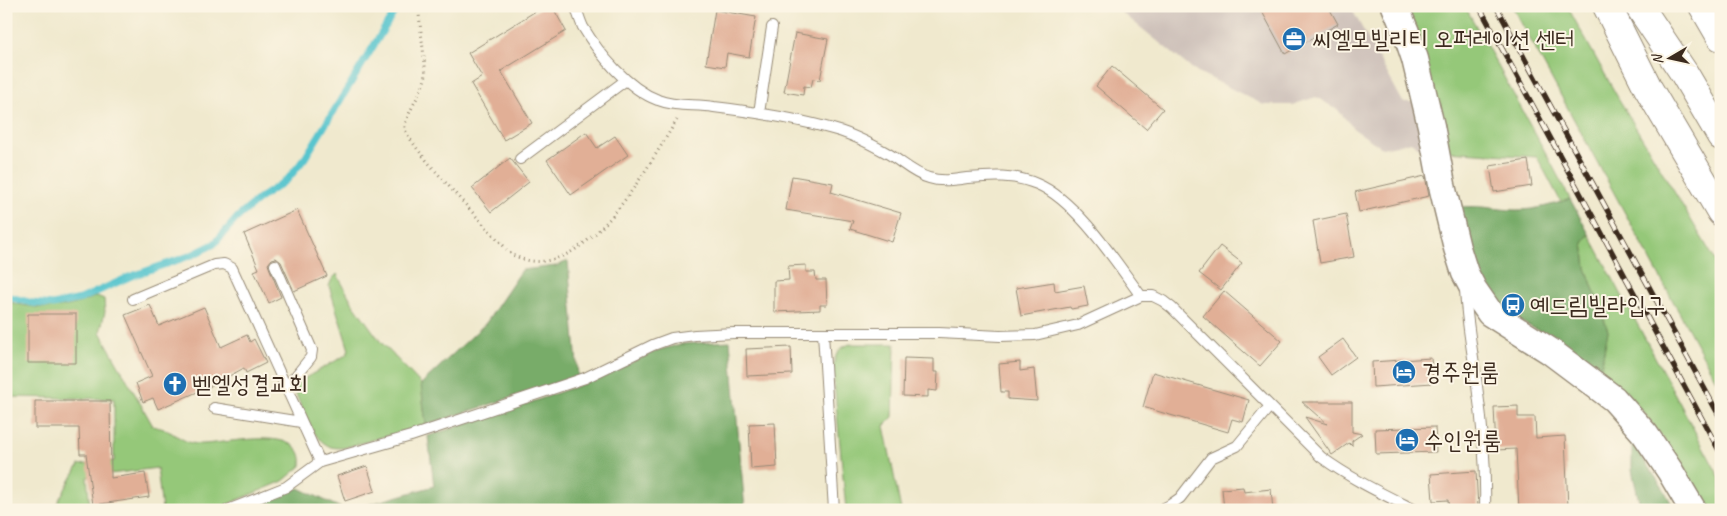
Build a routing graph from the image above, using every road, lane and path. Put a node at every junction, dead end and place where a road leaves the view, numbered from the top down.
1 (575, 6) edge
2 (1396, 6) edge
3 (1607, 6) edge
4 (1639, 6) edge
5 (1703, 6) edge
6 (772, 27) dead end
7 (1721, 37) edge
8 (626, 80) junction
9 (759, 113) junction
10 (1721, 136) edge
11 (520, 159) dead end
12 (1721, 212) edge
13 (275, 265) dead end
14 (1465, 273) junction
15 (1141, 296) junction
16 (133, 299) dead end
17 (823, 333) junction
18 (286, 388) junction
19 (1270, 406) junction
20 (214, 408) dead end
21 (301, 422) junction
22 (320, 462) junction
23 (228, 510) edge
24 (834, 510) edge
25 (1160, 510) edge
26 (1415, 510) edge
27 (1485, 510) edge
28 (1693, 510) edge

1 - 8 lane
2 - 14 street
3 - 12 highway
4 - 10 highway
5 - 7 highway
6 - 9 lane
8 - 9 lane
8 - 11 lane
9 - 15 lane
13 - 18 lane
14 - 27 lane
14 - 28 street
15 - 17 lane
15 - 19 lane
16 - 18 lane
17 - 22 lane
17 - 24 lane
18 - 21 lane
19 - 25 lane
19 - 26 lane
20 - 21 lane
21 - 22 lane
22 - 23 lane

